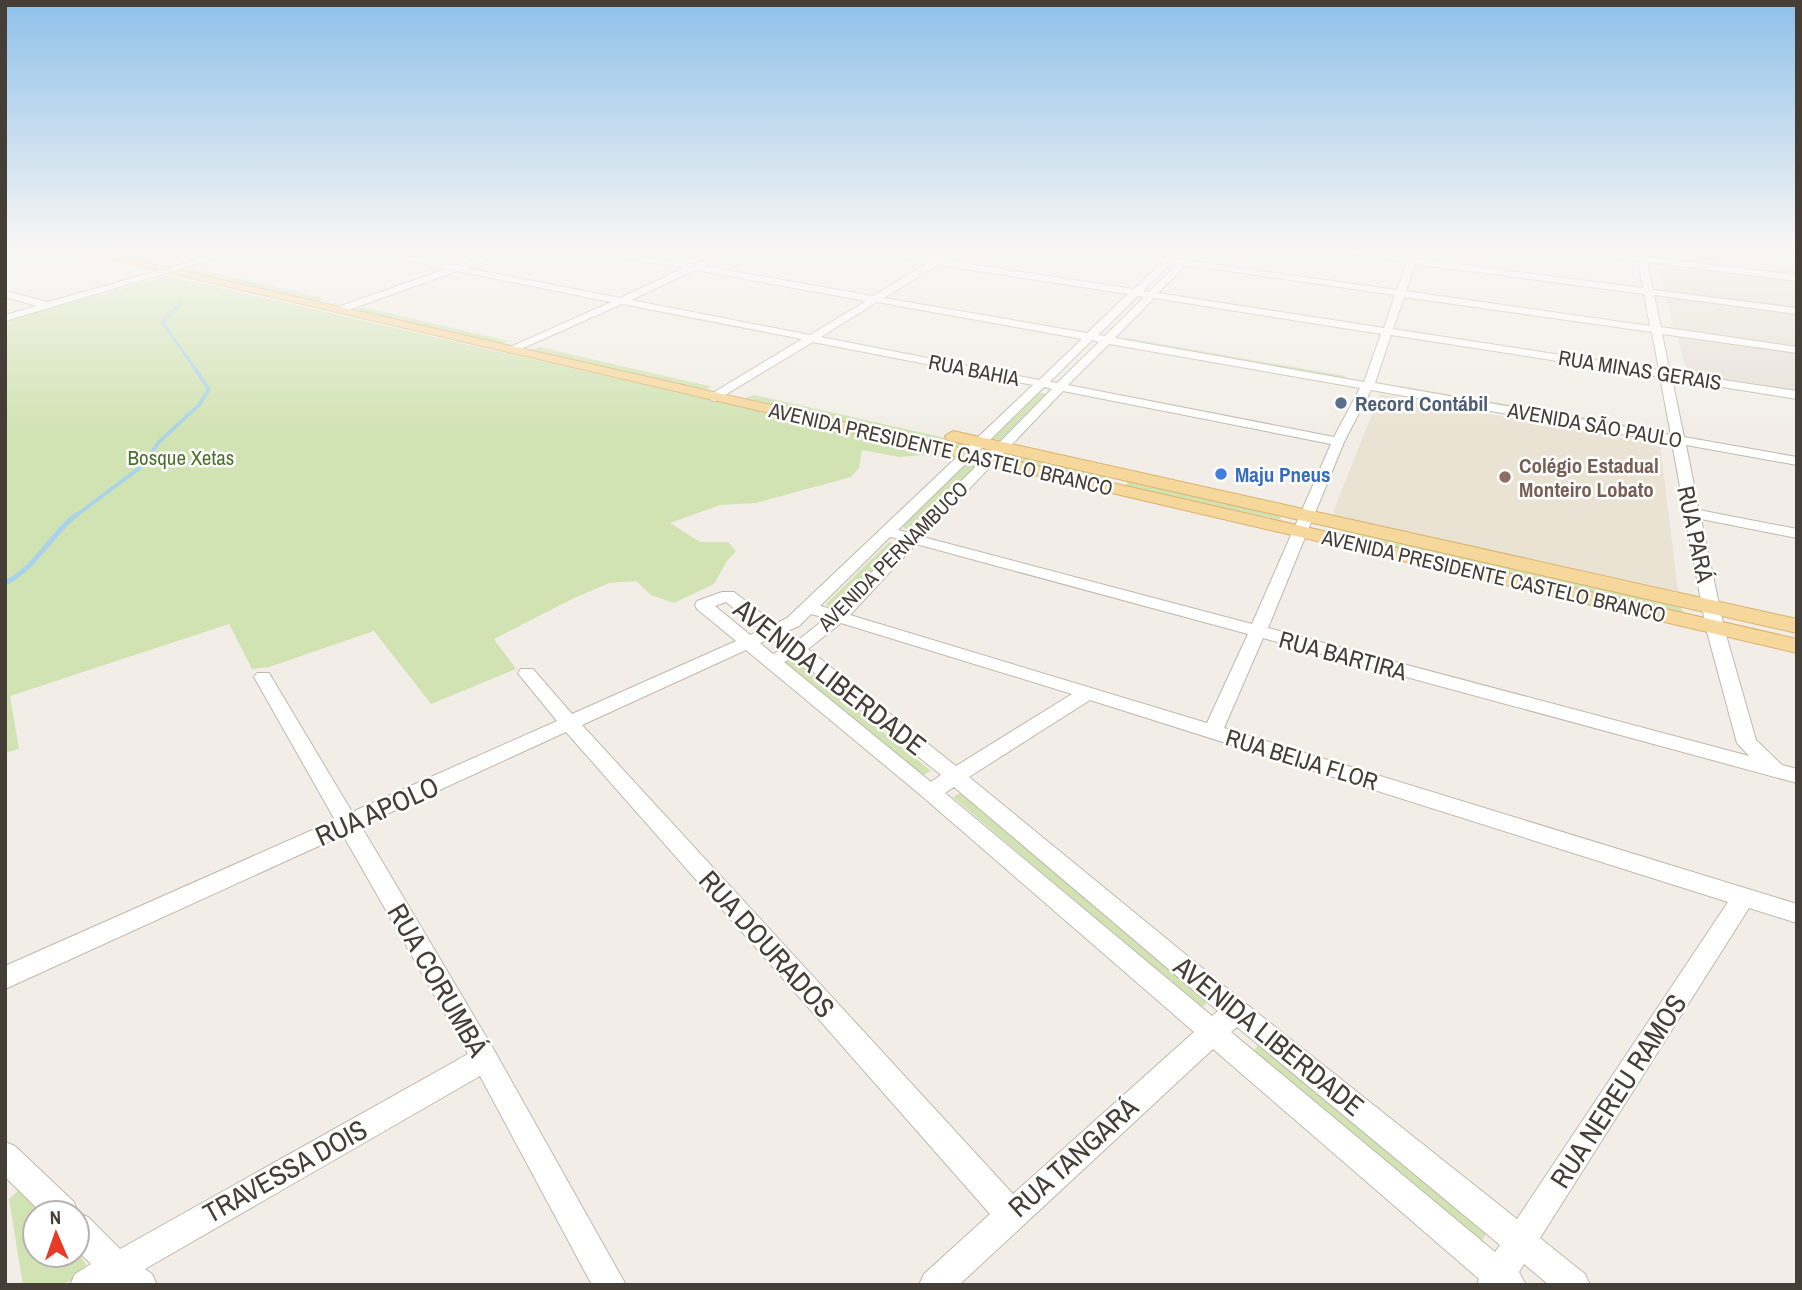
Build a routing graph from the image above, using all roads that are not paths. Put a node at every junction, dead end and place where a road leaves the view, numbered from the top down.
1 (26, 312) edge
2 (369, 312) edge
3 (378, 312) edge
4 (594, 312) edge
5 (684, 312) edge
6 (853, 312) edge
7 (972, 312) edge
8 (1113, 312) edge
9 (1135, 312) edge
10 (1265, 312) edge
11 (1394, 312) edge
12 (1537, 312) edge
13 (1653, 312) edge
14 (5, 318) edge
15 (1656, 329) junction
16 (1388, 331) junction
17 (1091, 333) junction
18 (1111, 336) junction
19 (812, 337) junction
20 (529, 342) junction
21 (1797, 349) edge
22 (512, 350) junction
23 (1665, 374) junction
24 (1039, 383) junction
25 (1369, 383) junction
26 (733, 386) junction
27 (1060, 387) junction
28 (1797, 395) edge
29 (715, 397) junction
30 (1677, 435) junction
31 (978, 441) junction
32 (1338, 442) junction
33 (1001, 447) junction
34 (1797, 452) edge
35 (965, 454) junction
36 (988, 460) junction
37 (1797, 461) edge
38 (1119, 482) junction
39 (930, 490) junction
40 (954, 495) junction
41 (1691, 513) junction
42 (1306, 524) junction
43 (889, 531) junction
44 (1797, 534) edge
45 (913, 538) junction
46 (1712, 607) junction
47 (810, 608) junction
48 (838, 617) junction
49 (1797, 626) edge
50 (1715, 628) junction
51 (775, 632) junction
52 (1257, 632) junction
53 (749, 644) junction
54 (1797, 646) edge
55 (796, 650) junction
56 (770, 662) junction
57 (527, 673) dead end
58 (263, 677) dead end
59 (1088, 692) junction
60 (570, 724) junction
61 (1213, 731) junction
62 (1787, 774) edge
63 (956, 776) junction
64 (1797, 784) edge
65 (930, 792) junction
66 (348, 825) junction
67 (1744, 897) junction
68 (1796, 914) edge
69 (5, 978) edge
70 (1236, 1011) junction
71 (1212, 1031) junction
72 (485, 1059) junction
73 (5, 1156) edge
74 (49, 1199) edge
75 (1010, 1214) junction
76 (1521, 1240) junction
77 (91, 1241) edge
78 (116, 1267) junction
79 (1501, 1281) edge
80 (86, 1285) edge
81 (141, 1285) edge
82 (610, 1285) edge
83 (935, 1285) edge
84 (1574, 1285) edge

1 - 14 street
2 - 22 main road, AVENIDA PRESIDENTE CASTELO BRANCO
3 - 20 main road, AVENIDA PRESIDENTE CASTELO BRANCO
4 - 20 street
5 - 19 street, RUA BAHIA
6 - 19 street
7 - 17 street, AVENIDA SÃO PAULO
8 - 17 street, AVENIDA PERNAMBUCO
9 - 18 street, AVENIDA PERNAMBUCO
10 - 16 street, RUA MINAS GERAIS
11 - 16 street
12 - 15 street
13 - 15 street, RUA PARÁ
15 - 21 street
15 - 23 street, RUA PARÁ
16 - 23 street, RUA MINAS GERAIS
16 - 25 street
17 - 18 street, AVENIDA SÃO PAULO
17 - 24 street, AVENIDA PERNAMBUCO
18 - 25 street, AVENIDA SÃO PAULO
18 - 27 street, AVENIDA PERNAMBUCO
19 - 24 street, RUA BAHIA
19 - 26 street
20 - 22 street
20 - 26 main road, AVENIDA PRESIDENTE CASTELO BRANCO
22 - 29 main road, AVENIDA PRESIDENTE CASTELO BRANCO
23 - 28 street, RUA MINAS GERAIS
23 - 30 street, RUA PARÁ
24 - 27 street, RUA BAHIA
24 - 31 street, AVENIDA PERNAMBUCO
25 - 30 street, AVENIDA SÃO PAULO
25 - 32 street
26 - 29 street
26 - 31 main road, AVENIDA PRESIDENTE CASTELO BRANCO
27 - 32 street
27 - 33 street, AVENIDA PERNAMBUCO
29 - 35 main road, AVENIDA PRESIDENTE CASTELO BRANCO
30 - 34 street, AVENIDA SÃO PAULO
30 - 37 street, AVENIDA SÃO PAULO
30 - 41 street, RUA PARÁ
31 - 33 main road, AVENIDA PRESIDENTE CASTELO BRANCO
31 - 35 street, AVENIDA PERNAMBUCO
32 - 42 street
33 - 36 street, AVENIDA PERNAMBUCO
33 - 38 main road, AVENIDA PRESIDENTE CASTELO BRANCO
35 - 36 main road, AVENIDA PRESIDENTE CASTELO BRANCO
35 - 39 street, AVENIDA PERNAMBUCO
36 - 38 main road, AVENIDA PRESIDENTE CASTELO BRANCO
36 - 40 street, AVENIDA PERNAMBUCO
38 - 42 main road, AVENIDA PRESIDENTE CASTELO BRANCO
39 - 40 street
39 - 43 street, AVENIDA PERNAMBUCO
40 - 45 street, AVENIDA PERNAMBUCO
41 - 44 street
41 - 46 street, RUA PARÁ
42 - 46 main road, AVENIDA PRESIDENTE CASTELO BRANCO
42 - 50 main road, AVENIDA PRESIDENTE CASTELO BRANCO
42 - 52 street
43 - 45 street, RUA BARTIRA
43 - 47 street, AVENIDA PERNAMBUCO
45 - 48 street, AVENIDA PERNAMBUCO
45 - 52 street, RUA BARTIRA
46 - 49 main road, AVENIDA PRESIDENTE CASTELO BRANCO
46 - 50 street, RUA PARÁ
47 - 48 street, RUA BEIJA FLOR
47 - 51 street, AVENIDA PERNAMBUCO
48 - 55 street, AVENIDA PERNAMBUCO
48 - 59 street, RUA BEIJA FLOR
50 - 54 main road, AVENIDA PRESIDENTE CASTELO BRANCO
50 - 62 street, RUA PARÁ
51 - 53 street, AVENIDA PERNAMBUCO
51 - 53 street, AVENIDA LIBERDADE
51 - 55 street, AVENIDA LIBERDADE
52 - 61 street
52 - 62 street, RUA BARTIRA
53 - 56 street, AVENIDA LIBERDADE
53 - 60 street, RUA APOLO
55 - 56 street, AVENIDA PERNAMBUCO
55 - 63 street, AVENIDA LIBERDADE
56 - 65 street, AVENIDA LIBERDADE
57 - 60 street, RUA DOURADOS
58 - 66 street, RUA CORUMBÁ
59 - 61 street, RUA BEIJA FLOR
59 - 63 street
60 - 66 street, RUA APOLO
60 - 75 street, RUA DOURADOS
61 - 67 street, RUA BEIJA FLOR
62 - 64 street, RUA PARÁ
63 - 65 street
63 - 70 street, AVENIDA LIBERDADE
65 - 71 street, AVENIDA LIBERDADE
66 - 69 street, RUA APOLO
66 - 72 street, RUA CORUMBÁ
67 - 68 street, RUA BEIJA FLOR
67 - 76 street, RUA NEREU RAMOS
70 - 71 street, RUA TANGARÁ
70 - 76 street, AVENIDA LIBERDADE
71 - 75 street, RUA TANGARÁ
71 - 79 street, AVENIDA LIBERDADE
72 - 78 street, TRAVESSA DOIS
72 - 82 street, RUA CORUMBÁ
73 - 74 street
75 - 83 street, RUA TANGARÁ
76 - 79 street, RUA NEREU RAMOS
76 - 84 street, AVENIDA LIBERDADE
77 - 78 street
78 - 80 street, TRAVESSA DOIS
78 - 81 street

